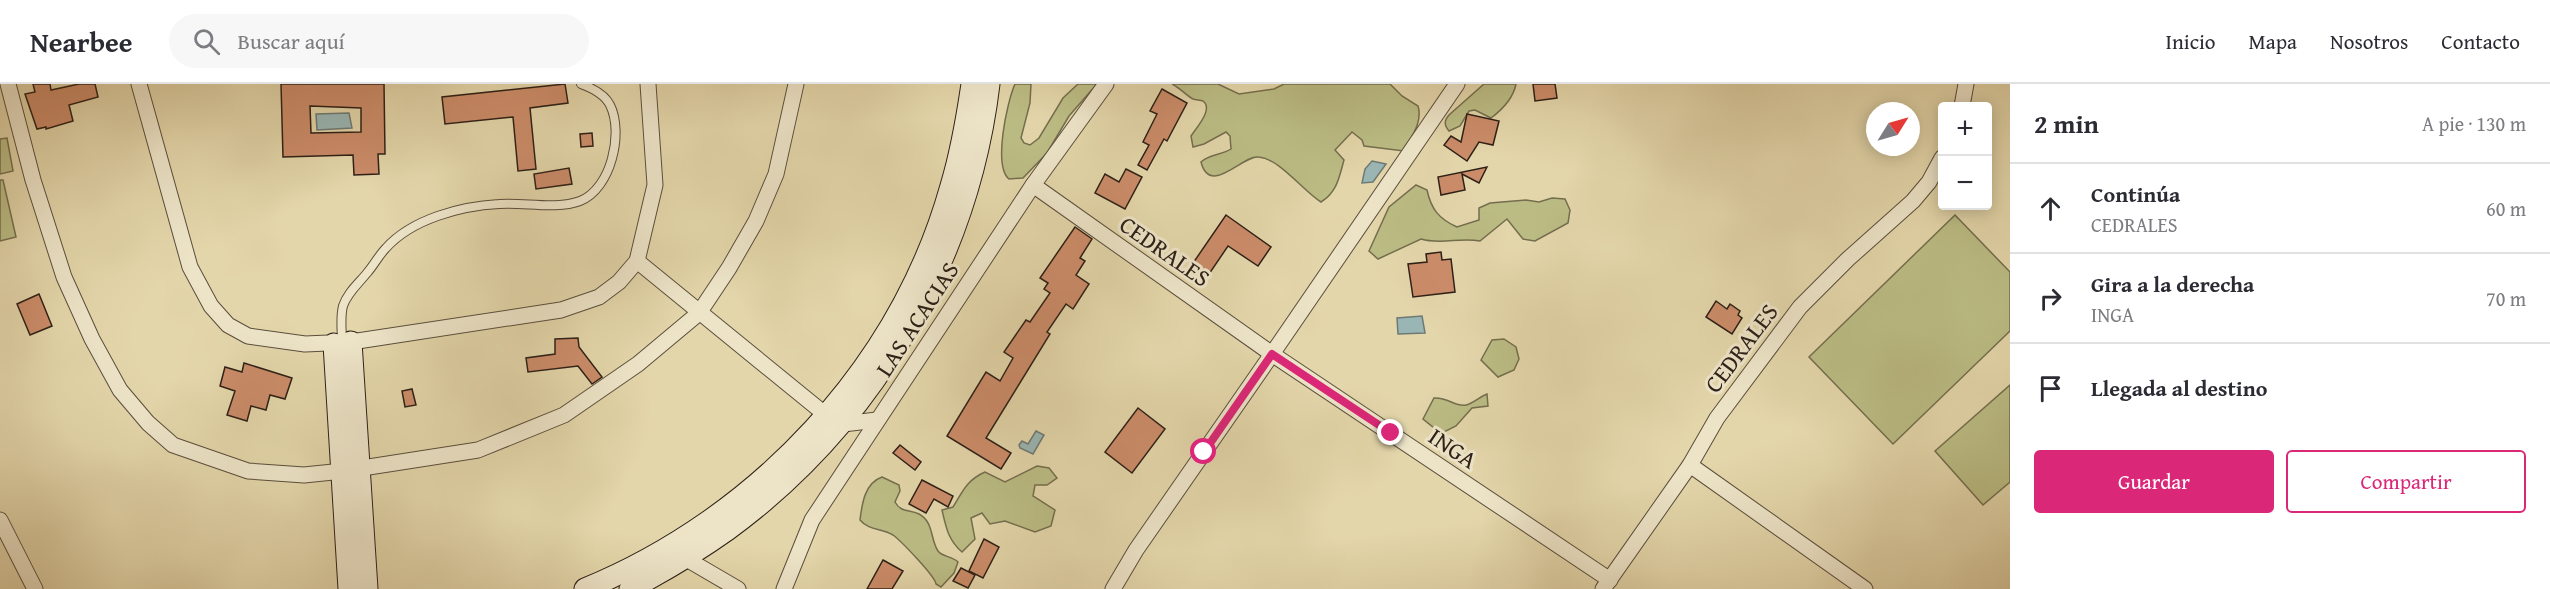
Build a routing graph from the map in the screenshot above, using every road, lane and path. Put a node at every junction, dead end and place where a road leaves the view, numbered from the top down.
1 (8, 84) edge
2 (139, 84) edge
3 (581, 84) edge
4 (648, 84) edge
5 (796, 84) edge
6 (972, 84) edge
7 (989, 84) edge
8 (1106, 84) edge
9 (1457, 84) edge
10 (1966, 84) edge
11 (1963, 102) edge
12 (1938, 165) edge
13 (1033, 185) junction
14 (637, 261) junction
15 (699, 313) junction
16 (342, 343) junction
17 (1272, 354) junction
18 (835, 419) junction
19 (877, 420) junction
20 (856, 451) junction
21 (1690, 465) junction
22 (352, 470) junction
23 (0, 520) edge
24 (677, 553) junction
25 (1607, 584) edge
26 (35, 589) edge
27 (349, 589) edge
28 (368, 589) edge
29 (585, 589) edge
30 (630, 589) edge
31 (738, 589) edge
32 (784, 589) edge
33 (1113, 589) edge
34 (1865, 589) edge

1 - 22 street
2 - 16 street
3 - 16 lane
4 - 14 street
5 - 15 street
6 - 18 street
7 - 18 street
8 - 13 street, LAS ACACIAS
9 - 17 street
10 - 11 street
12 - 21 street, CEDRALES
13 - 17 street, CEDRALES
13 - 19 street, LAS ACACIAS
14 - 15 street
14 - 16 street
15 - 18 street
15 - 22 street
16 - 22 street
17 - 25 street, INGA
17 - 33 street
18 - 19 street
18 - 20 street
18 - 24 street
19 - 20 street, LAS ACACIAS
20 - 32 street, LAS ACACIAS
21 - 25 street, CEDRALES
21 - 34 street
22 - 27 street
22 - 28 street
23 - 26 street
24 - 29 street
24 - 30 street
24 - 31 street

